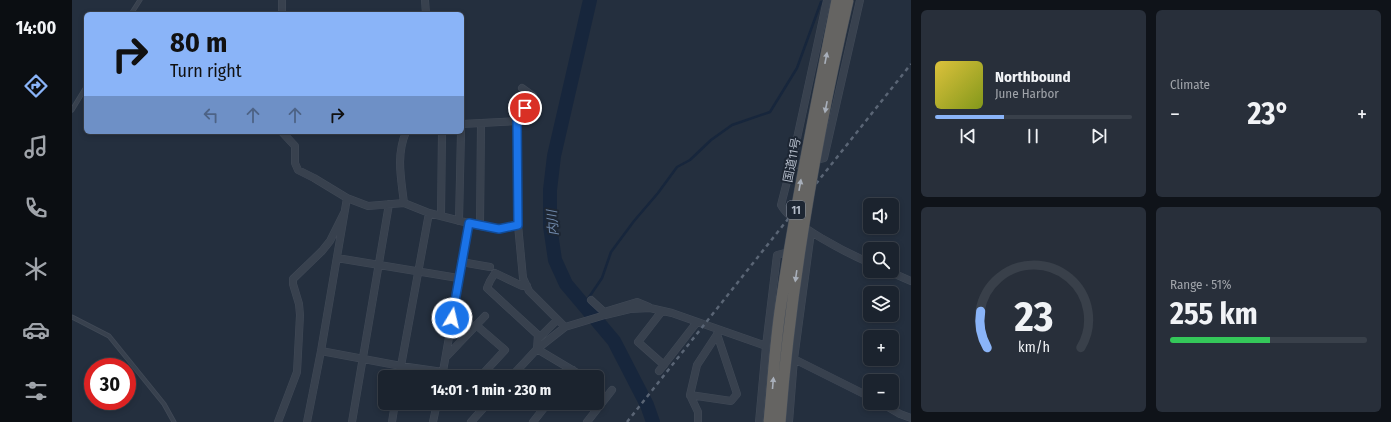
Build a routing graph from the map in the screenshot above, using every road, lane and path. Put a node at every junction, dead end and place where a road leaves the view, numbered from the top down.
1 (140, 0) edge
2 (282, 0) edge
3 (425, 0) edge
4 (827, 0) edge
5 (838, 0) edge
6 (848, 0) edge
7 (860, 0) edge
8 (132, 12) edge
9 (282, 12) edge
10 (426, 12) edge
11 (522, 88) dead end
12 (84, 90) edge
13 (72, 110) edge
14 (517, 121) junction
15 (481, 123) junction
16 (464, 124) edge
17 (284, 134) edge
18 (405, 134) edge
19 (442, 134) edge
20 (461, 134) edge
21 (791, 166) junction
22 (347, 198) junction
23 (404, 203) junction
24 (389, 204) junction
25 (344, 213) junction
26 (429, 213) junction
27 (442, 216) junction
28 (459, 221) junction
29 (469, 223) junction
30 (518, 225) junction
31 (480, 226) junction
32 (811, 232) junction
33 (808, 247) junction
34 (337, 258) junction
35 (863, 260) edge
36 (462, 262) junction
37 (378, 265) junction
38 (490, 267) dead end
39 (418, 272) junction
40 (899, 276) edge
41 (458, 278) junction
42 (911, 281) edge
43 (527, 286) junction
44 (591, 300) dead end
45 (650, 308) junction
46 (662, 311) junction
47 (485, 316) dead end
48 (72, 317) edge
49 (557, 320) junction
50 (697, 322) junction
51 (476, 325) junction
52 (565, 327) junction
53 (718, 332) junction
54 (538, 339) junction
55 (766, 346) junction
56 (537, 349) junction
57 (321, 351) junction
58 (446, 358) junction
59 (362, 359) junction
60 (794, 359) junction
61 (664, 364) junction
62 (401, 366) junction
63 (400, 370) edge
64 (422, 370) edge
65 (444, 370) edge
66 (486, 370) edge
67 (518, 370) edge
68 (573, 370) edge
69 (659, 371) dead end
70 (612, 390) dead end
71 (863, 394) edge
72 (690, 395) junction
73 (604, 400) edge
74 (394, 410) edge
75 (436, 410) edge
76 (482, 410) edge
77 (542, 410) edge
78 (596, 410) edge
79 (893, 410) edge
80 (911, 418) edge
81 (174, 422) edge
82 (278, 422) edge
83 (307, 422) edge
84 (352, 422) edge
85 (392, 422) edge
86 (433, 422) edge
87 (471, 422) edge
88 (533, 422) edge
89 (586, 422) edge
90 (698, 422) edge
91 (759, 422) edge
92 (769, 422) edge
93 (780, 422) edge
94 (789, 422) edge

1 - 8 lane
2 - 9 street
3 - 10 street
4 - 21 street
92 -> 5 highway, 国道11号 / 11, bridge
6 -> 93 highway, 国道11号 / 11, bridge
7 - 21 street
11 - 14 street
12 - 13 lane
14 - 15 street
14 - 30 street
15 - 16 street
15 - 31 street
17 - 22 street
18 - 23 street
19 - 27 street
20 - 28 street
21 - 32 street
22 - 24 street
22 - 25 street
23 - 24 street
23 - 26 street
24 - 37 street
25 - 34 street
25 - 82 street
26 - 27 street
26 - 39 street
27 - 28 street
28 - 29 street
29 - 31 street
29 - 36 street
30 - 31 street
30 - 43 street
32 - 33 street
32 - 35 street
33 - 55 street
33 - 60 street
34 - 37 street
34 - 57 street
36 - 38 street
36 - 41 street
37 - 39 street
37 - 59 street
39 - 41 street
39 - 62 street
40 - 42 street
41 - 58 street
43 - 49 street
43 - 54 street
44 - 45 street
45 - 46 street
45 - 52 street
46 - 50 street
46 - 61 street
47 - 51 street
48 - 81 lane
49 - 52 street
49 - 54 street
50 - 53 street
50 - 61 street
51 - 58 street
51 - 66 street
52 - 56 street
53 - 55 street
53 - 72 street
53 - 72 street
54 - 56 street
55 - 91 street
56 - 67 street
56 - 68 street
57 - 59 street
57 - 83 street
58 - 65 street
59 - 62 street
59 - 84 street
60 - 71 street
60 - 94 street
61 - 69 street
62 - 63 street
62 - 64 street
70 - 73 street
72 - 90 street
74 - 85 street
75 - 86 street
76 - 87 street
77 - 88 street
78 - 89 street
79 - 80 street

